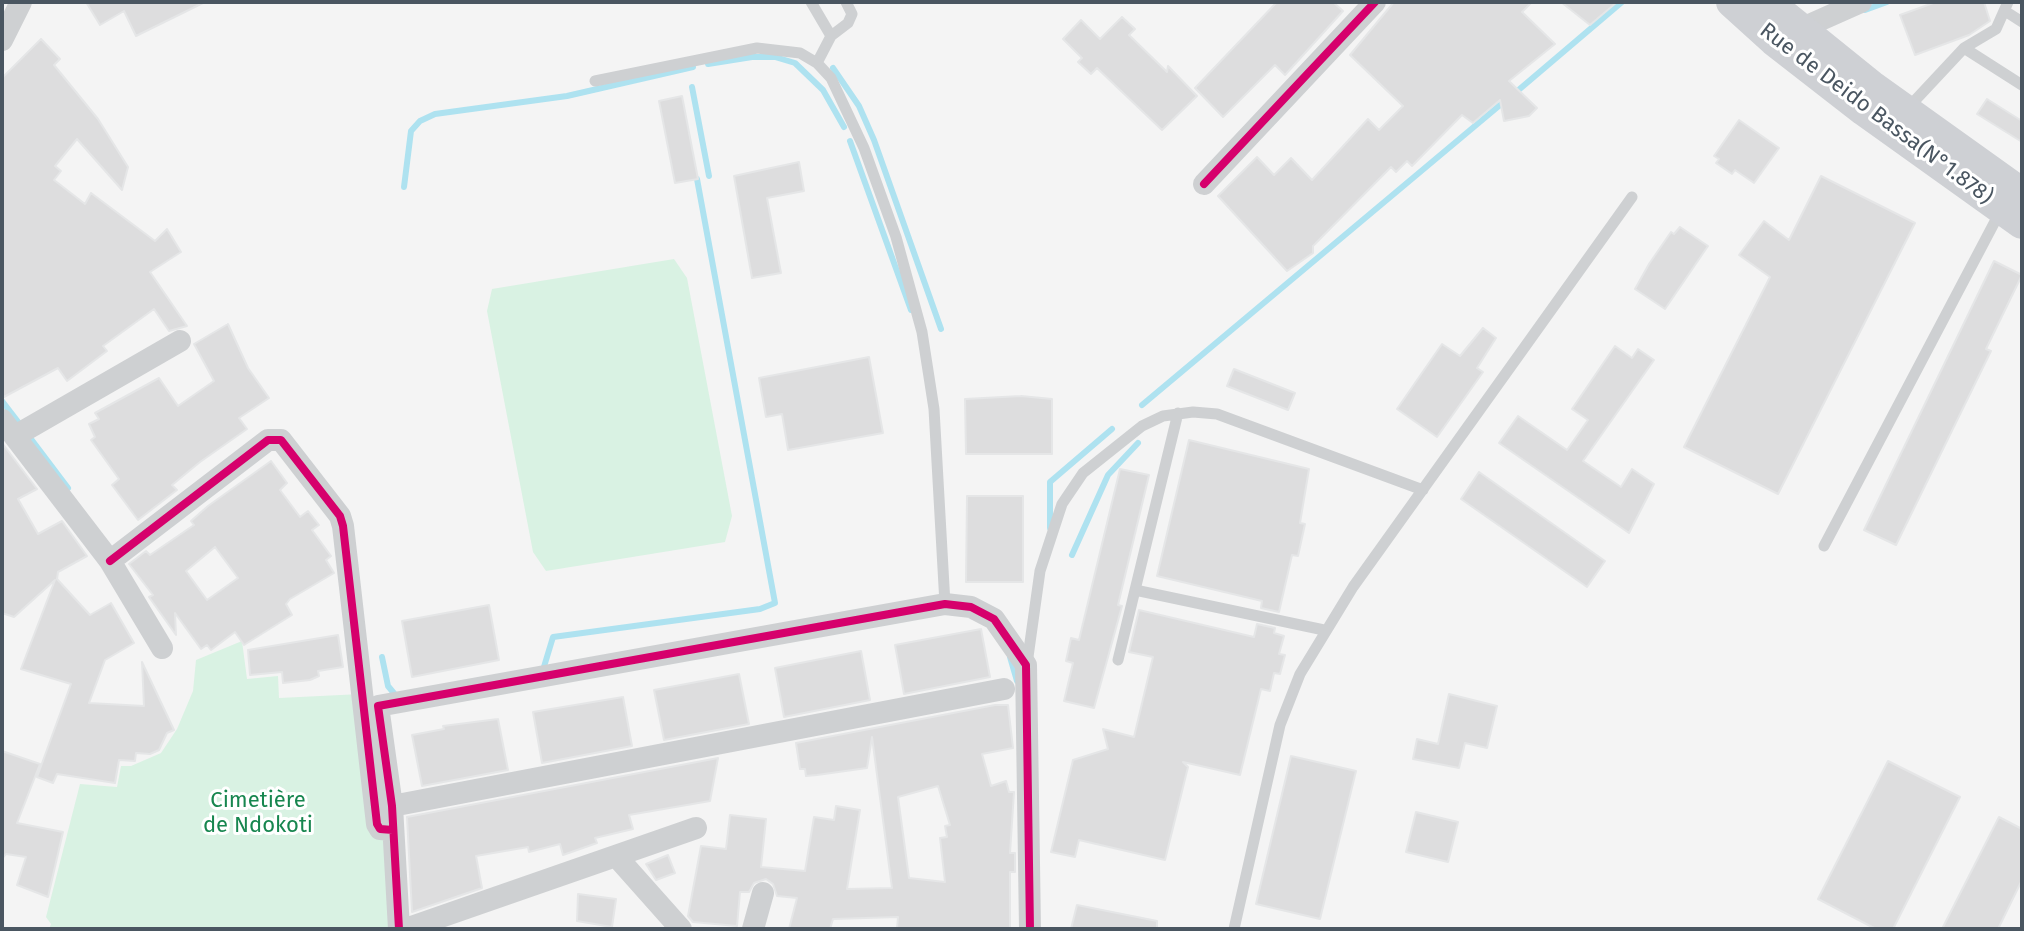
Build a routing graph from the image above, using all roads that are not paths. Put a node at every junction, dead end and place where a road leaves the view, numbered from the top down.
1 (21, 2) edge
2 (811, 2) edge
3 (846, 2) edge
4 (1375, 2) edge
5 (1732, 2) edge
6 (1767, 2) edge
7 (1861, 2) edge
8 (2006, 7) edge
9 (2022, 22) edge
10 (1798, 30) junction
11 (831, 36) junction
12 (2, 40) edge
13 (1964, 48) junction
14 (817, 63) junction
15 (595, 81) dead end
16 (2022, 85) edge
17 (1906, 110) junction
18 (1204, 184) dead end
19 (1632, 197) dead end
20 (2015, 209) edge
21 (180, 341) dead end
22 (1178, 413) junction
23 (8, 428) edge
24 (1423, 490) junction
25 (1824, 546) dead end
26 (110, 561) junction
27 (1135, 590) junction
28 (945, 604) junction
29 (1324, 630) junction
30 (162, 648) dead end
31 (1118, 660) dead end
32 (1026, 665) junction
33 (1004, 689) dead end
34 (392, 806) junction
35 (696, 828) dead end
36 (393, 830) junction
37 (616, 856) junction
38 (763, 893) dead end
39 (399, 929) edge
40 (406, 929) edge
41 (681, 929) edge
42 (753, 929) edge
43 (1030, 929) edge
44 (1234, 929) edge

1 - 12 street
2 - 11 lane
3 - 11 lane
4 - 18 street
5 - 20 main road, Rue de Deido Bassa(N°1.878)
6 - 10 main road
7 - 10 street
8 - 9 lane
8 - 13 lane
10 - 17 main road
11 - 14 lane
13 - 16 lane
13 - 17 lane
14 - 15 lane
14 - 28 lane
17 - 20 main road
19 - 24 lane
20 - 25 lane
21 - 23 street
22 - 24 lane
22 - 27 lane
22 - 32 lane
23 - 26 street
24 - 29 lane
26 - 30 street
26 - 36 street
27 - 29 lane
27 - 31 lane
28 - 32 street
28 - 34 street
29 - 44 lane
32 - 43 street
33 - 34 street
34 - 36 street
35 - 37 street
36 - 39 street
37 - 40 street
37 - 41 street
38 - 42 street

